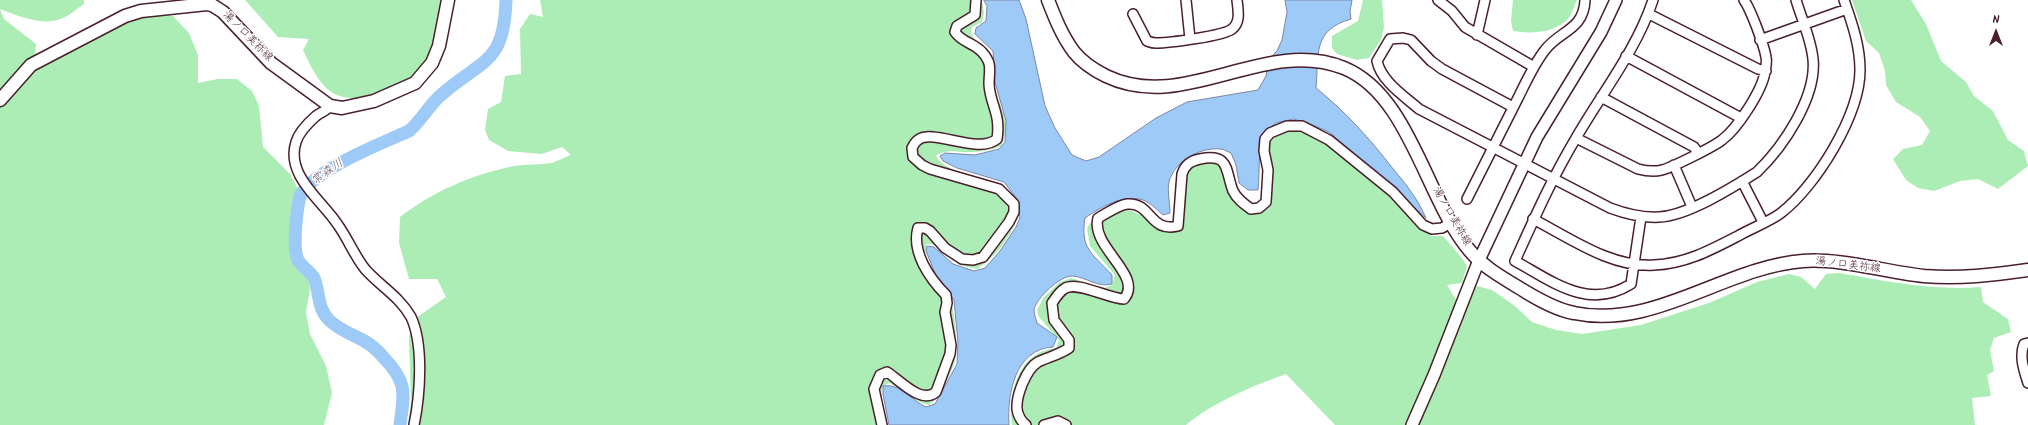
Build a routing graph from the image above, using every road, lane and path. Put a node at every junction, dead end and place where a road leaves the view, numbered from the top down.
1 (448, 0) edge
2 (976, 0) edge
3 (1048, 0) edge
4 (1186, 0) edge
5 (1237, 0) edge
6 (1438, 0) edge
7 (1485, 0) edge
8 (1586, 0) edge
9 (1616, 0) edge
10 (1654, 0) edge
11 (1744, 0) edge
12 (1796, 0) edge
13 (1845, 4) edge
14 (1133, 14) dead end
15 (1649, 14) junction
16 (1804, 25) junction
17 (1477, 35) junction
18 (1190, 39) junction
19 (1760, 40) junction
20 (1626, 56) junction
21 (1534, 67) junction
22 (1766, 71) junction
23 (1601, 97) junction
24 (0, 100) edge
25 (330, 106) junction
26 (1513, 107) junction
27 (1741, 118) junction
28 (1576, 138) junction
29 (1493, 148) junction
30 (1698, 153) junction
31 (1525, 164) junction
32 (1674, 166) junction
33 (1553, 178) junction
34 (1742, 181) junction
35 (1467, 199) dead end
36 (1692, 207) junction
37 (1641, 217) junction
38 (1533, 219) junction
39 (1452, 222) junction
40 (1763, 222) junction
41 (1479, 260) junction
42 (1634, 264) junction
43 (2028, 270) edge
44 (2028, 343) edge
45 (2028, 383) edge
46 (414, 425) edge
47 (882, 425) edge
48 (1026, 425) edge
49 (1044, 425) edge
50 (1066, 425) edge
51 (1412, 425) edge

1 - 25 main road
2 - 47 street
3 - 39 main road, 湯ノ口美祢線
4 - 18 street
5 - 18 street
6 - 17 street
7 - 17 street
8 - 21 street
9 - 31 street
10 - 15 street
11 - 19 street
12 - 16 street
13 - 16 street
13 - 40 street
14 - 18 street
15 - 20 street
15 - 22 street
16 - 19 street
16 - 34 street
17 - 21 street
19 - 22 street
20 - 23 street
20 - 27 street
21 - 26 street
22 - 27 street
23 - 28 street
23 - 30 street
24 - 25 main road, 湯ノ口美祢線
25 - 46 street
26 - 29 street
26 - 29 street
27 - 30 street
28 - 32 street
28 - 33 street
29 - 31 street
29 - 35 street
30 - 32 street
31 - 33 street
31 - 41 street
32 - 36 street
33 - 37 street
33 - 38 street
34 - 36 street
34 - 40 street
36 - 37 street
37 - 42 street
38 - 42 street
38 - 42 street
39 - 41 main road, 湯ノ口美祢線
39 - 48 street
40 - 42 street
41 - 43 main road, 湯ノ口美祢線
41 - 51 street
44 - 45 street
49 - 50 street

